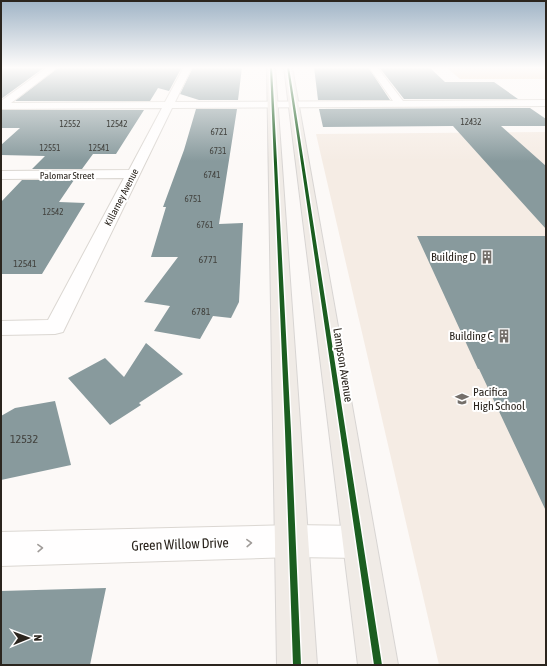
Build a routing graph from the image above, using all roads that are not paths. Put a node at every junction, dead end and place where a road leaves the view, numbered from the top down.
1 (12, 98) edge
2 (172, 98) edge
3 (281, 98) edge
4 (284, 98) edge
5 (396, 98) edge
6 (546, 103) edge
7 (283, 104) junction
8 (400, 104) junction
9 (168, 105) junction
10 (1, 106) edge
11 (133, 174) junction
12 (1, 176) edge
13 (1, 328) edge
14 (293, 541) junction
15 (360, 542) junction
16 (1, 549) edge
17 (297, 665) edge
18 (378, 665) edge

1 - 10 street
2 - 9 street, Killarney Avenue
3 - 7 main road, Lampson Avenue
4 - 7 main road, Lampson Avenue
5 - 8 street
6 - 8 street
7 - 8 street
7 - 9 street
7 - 14 main road, Lampson Avenue
7 - 15 main road, Lampson Avenue
9 - 10 street
9 - 11 street, Killarney Avenue
11 - 12 street, Palomar Street
11 - 13 street, Killarney Avenue
14 - 15 street, Green Willow Drive
16 -> 14 street, Green Willow Drive
14 - 17 main road, Lampson Avenue
15 - 18 main road, Lampson Avenue

